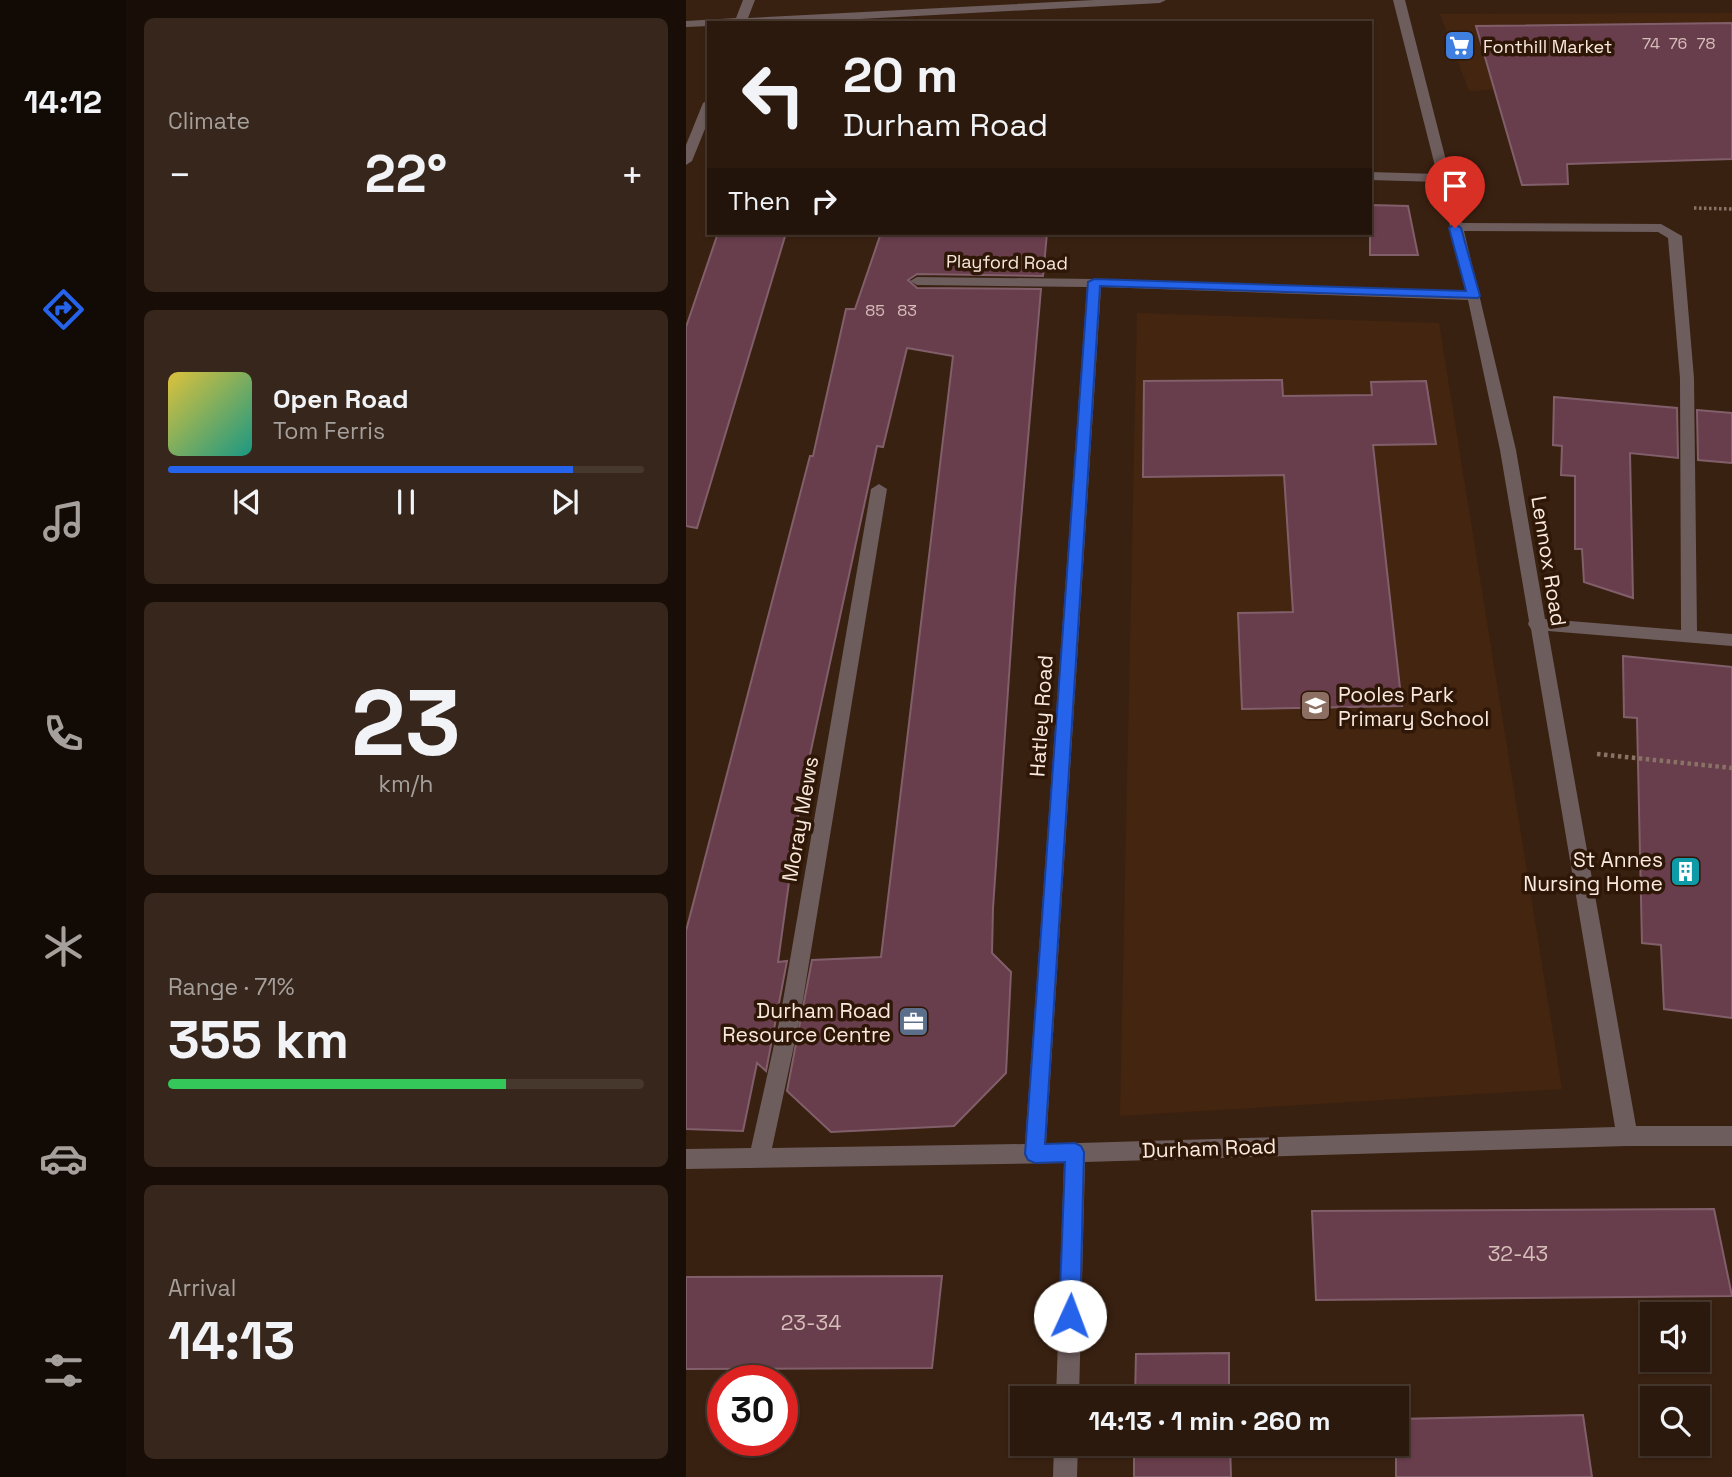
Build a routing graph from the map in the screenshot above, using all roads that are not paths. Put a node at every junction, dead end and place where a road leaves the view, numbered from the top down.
1 (749, 0) edge
2 (1160, 0) edge
3 (1399, 0) edge
4 (741, 21) edge
5 (760, 21) edge
6 (707, 23) edge
7 (686, 24) edge
8 (707, 108) edge
9 (686, 161) edge
10 (1372, 176) edge
11 (1443, 178) junction
12 (1455, 228) junction
13 (917, 281) dead end
14 (1094, 282) junction
15 (1474, 296) junction
16 (879, 489) dead end
17 (1536, 624) junction
18 (1689, 636) junction
19 (1732, 640) edge
20 (1627, 1136) junction
21 (1732, 1136) edge
22 (1075, 1152) junction
23 (1035, 1154) junction
24 (760, 1157) junction
25 (686, 1159) edge
26 (1067, 1386) edge
27 (1066, 1456) edge
28 (1065, 1477) edge

1 - 4 street
2 - 5 street
3 - 11 street, Lennox Road
6 - 7 street
8 - 9 street
10 - 11 street
11 - 12 street, Lennox Road
12 - 15 street, Lennox Road
12 - 18 street
13 - 14 street, Playford Road
14 - 15 street, Playford Road
14 - 23 street, Hatley Road
15 - 17 street, Lennox Road
16 - 24 street, Moray Mews
17 - 18 street
17 - 20 street, Lennox Road
18 - 19 street
20 - 21 street, Durham Road
20 - 22 street, Durham Road
22 - 23 street, Durham Road
22 - 26 street
23 - 24 street, Durham Road
24 - 25 street, Durham Road
27 - 28 street

